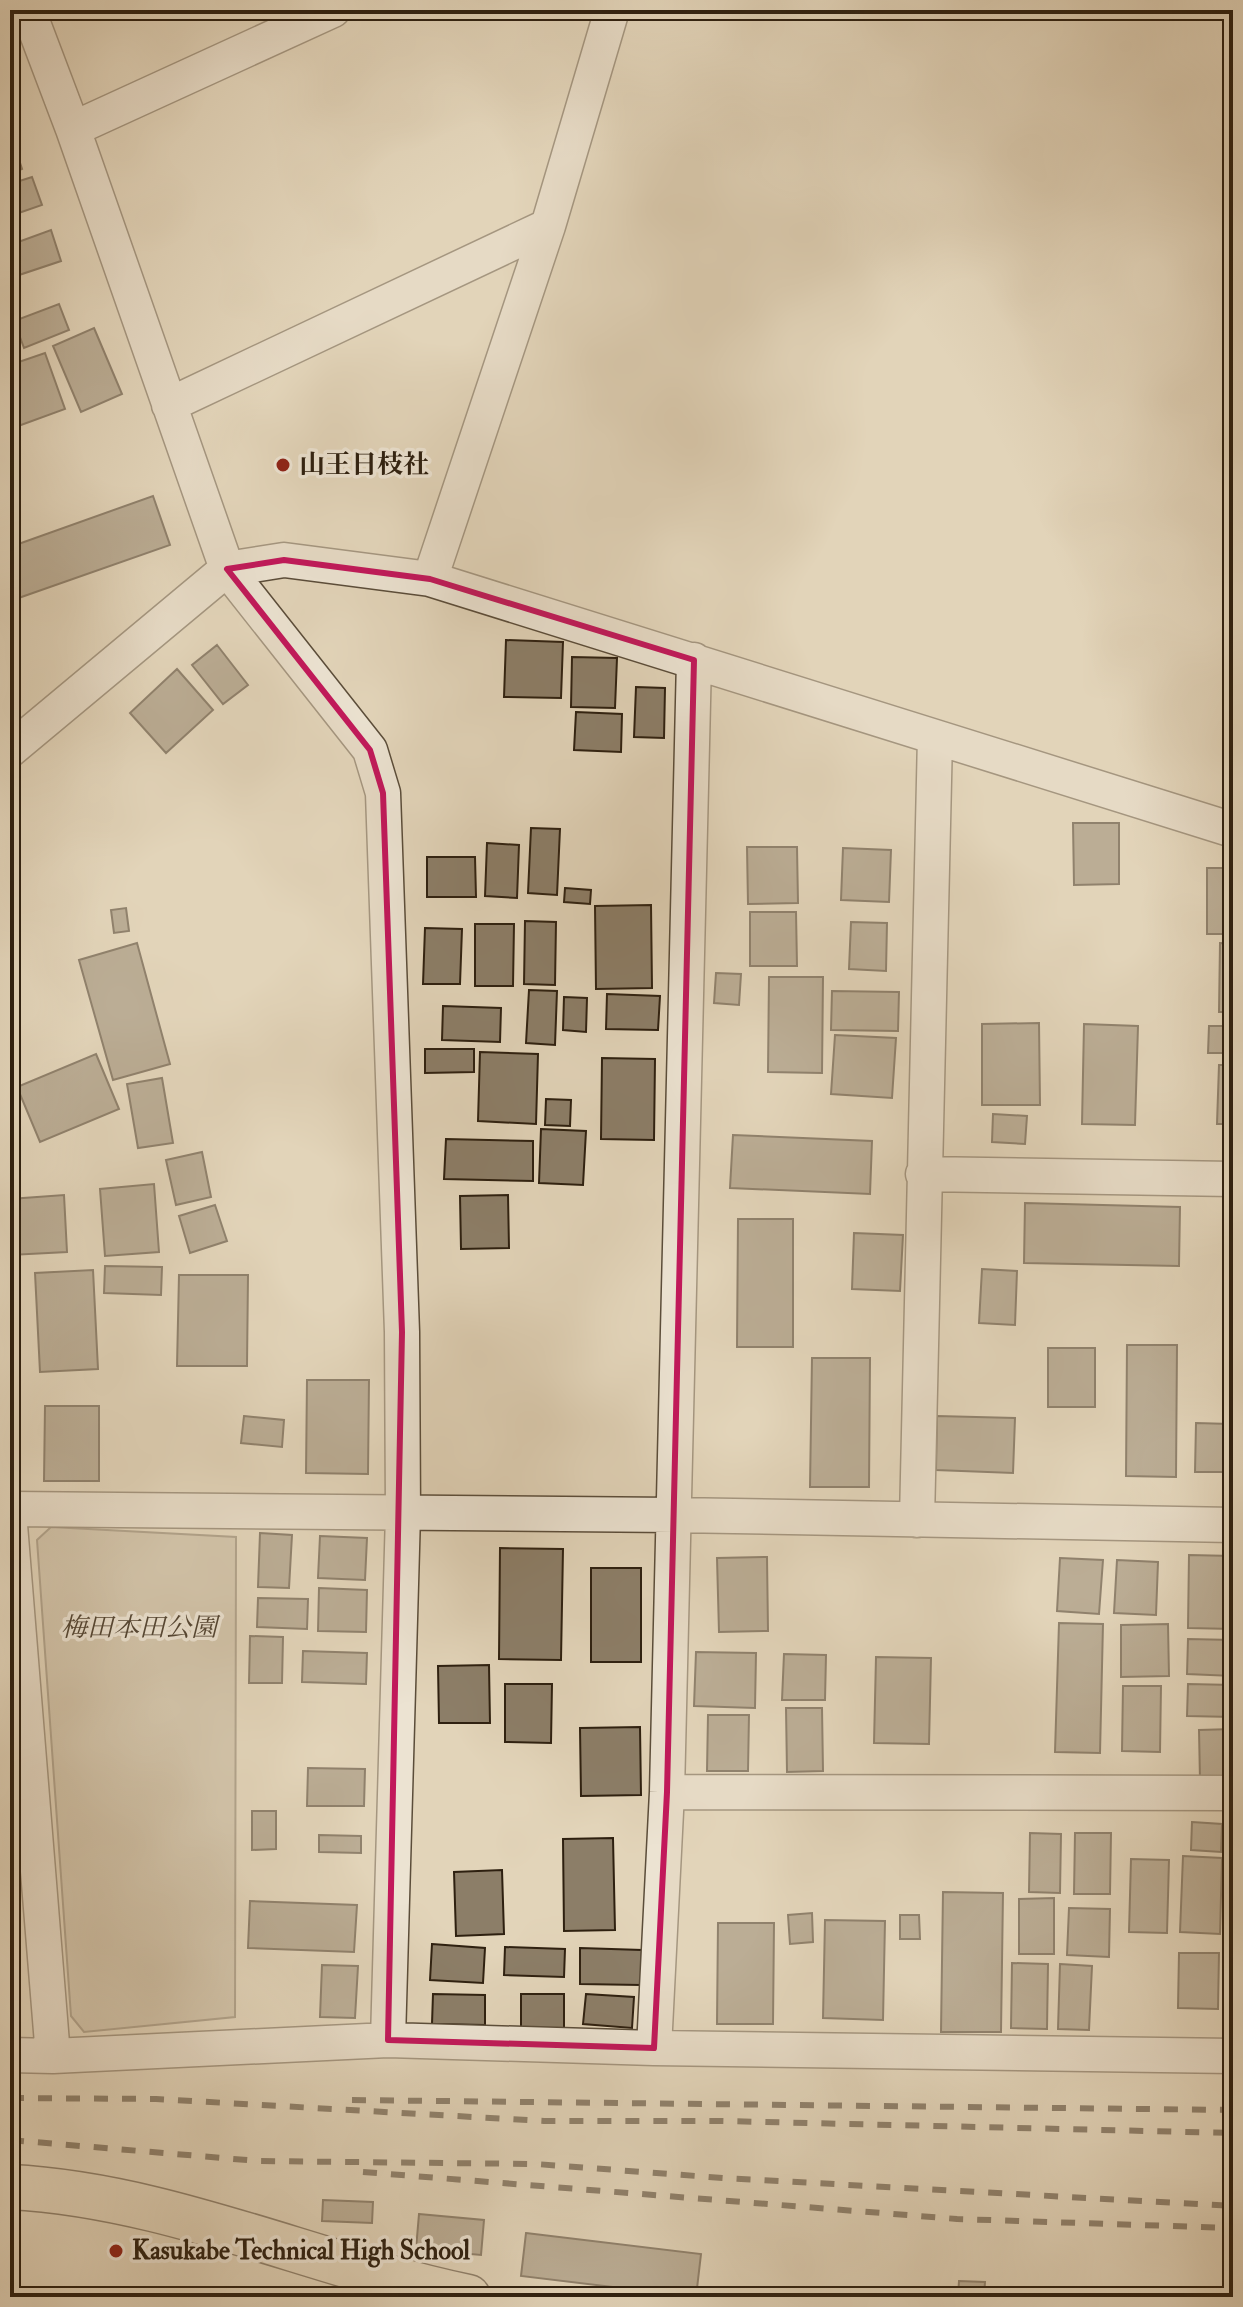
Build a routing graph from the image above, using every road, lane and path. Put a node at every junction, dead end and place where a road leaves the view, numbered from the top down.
1 (28, 10) edge
2 (333, 10) edge
3 (612, 10) edge
4 (73, 129) junction
5 (548, 226) junction
6 (169, 405) junction
7 (227, 569) junction
8 (430, 579) junction
9 (694, 660) junction
10 (935, 737) junction
11 (10, 750) edge
12 (1233, 830) edge
13 (923, 1174) junction
14 (1233, 1179) edge
15 (10, 1509) edge
16 (403, 1514) junction
17 (674, 1515) junction
18 (917, 1520) junction
19 (10, 1525) edge
20 (1233, 1525) edge
21 (667, 1792) junction
22 (1233, 1793) edge
23 (388, 2040) junction
24 (654, 2048) junction
25 (10, 2055) edge
26 (53, 2056) junction
27 (1233, 2056) edge
28 (10, 2187) edge
29 (468, 2297) edge

1 - 4 street
2 - 4 street
3 - 5 street
4 - 6 street
5 - 6 street
5 - 8 street
6 - 7 street
7 - 8 street
7 - 11 street
7 - 16 street
8 - 9 street
9 - 10 street
9 - 17 street
10 - 12 street
10 - 13 street
13 - 14 street
13 - 18 street
15 - 16 street
16 - 17 street
16 - 23 street
17 - 18 street
17 - 21 street
18 - 20 street
19 - 26 street
21 - 22 street
21 - 24 street
23 - 24 street
23 - 26 street
24 - 27 street
25 - 26 street
28 - 29 main road

